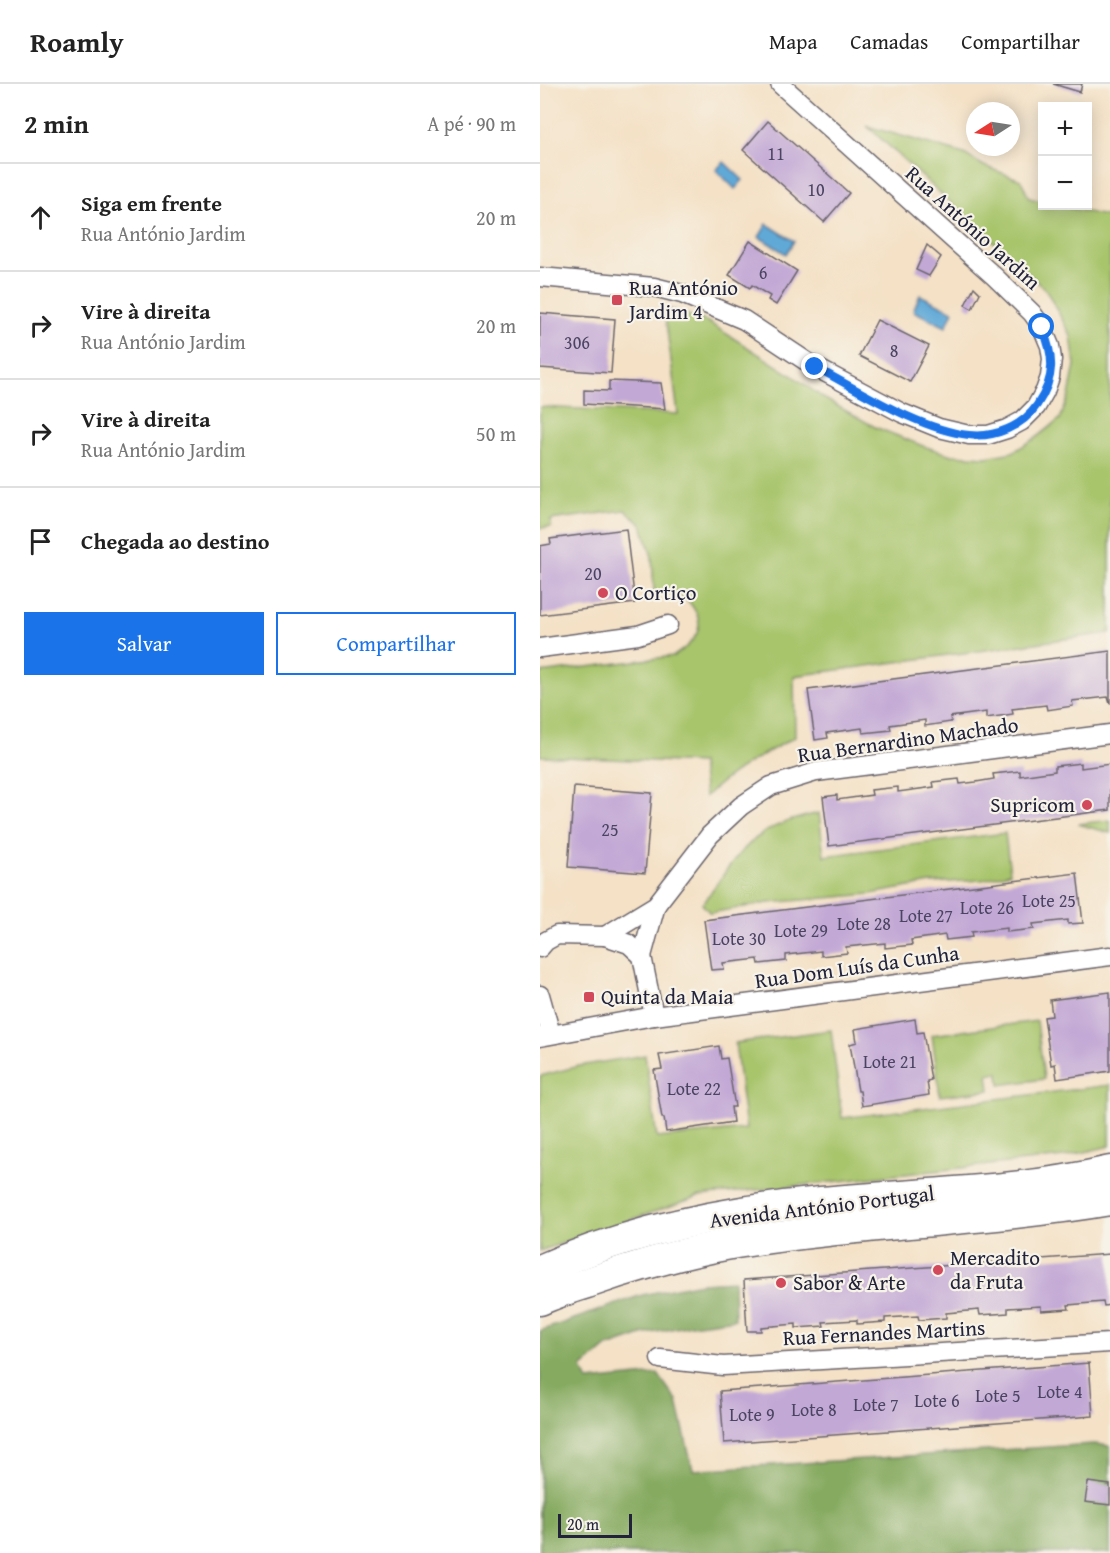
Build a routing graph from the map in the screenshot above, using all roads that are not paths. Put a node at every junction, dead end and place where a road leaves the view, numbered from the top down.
1 (780, 84) edge
2 (540, 277) edge
3 (668, 625) dead end
4 (540, 648) edge
5 (1110, 734) edge
6 (656, 905) junction
7 (549, 934) edge
8 (605, 936) junction
9 (540, 948) edge
10 (642, 956) junction
11 (1110, 956) edge
12 (540, 995) edge
13 (654, 1017) junction
14 (545, 1036) edge
15 (1110, 1171) edge
16 (1110, 1200) edge
17 (540, 1270) edge
18 (540, 1300) edge
19 (1110, 1343) edge
20 (660, 1359) dead end

1 - 2 street, Rua António Jardim
3 - 4 street
5 - 6 street, Rua Bernardino Machado
6 - 8 street
6 - 10 street
7 - 8 street
7 - 9 street
8 - 10 street
10 - 13 street
11 - 13 street, Rua Dom Luís da Cunha
12 - 14 street
13 - 14 street, Rua Dom Luís da Cunha
15 - 17 main road, Avenida António Portugal
16 - 18 main road, Avenida António Portugal
19 - 20 street, Rua Fernandes Martins

